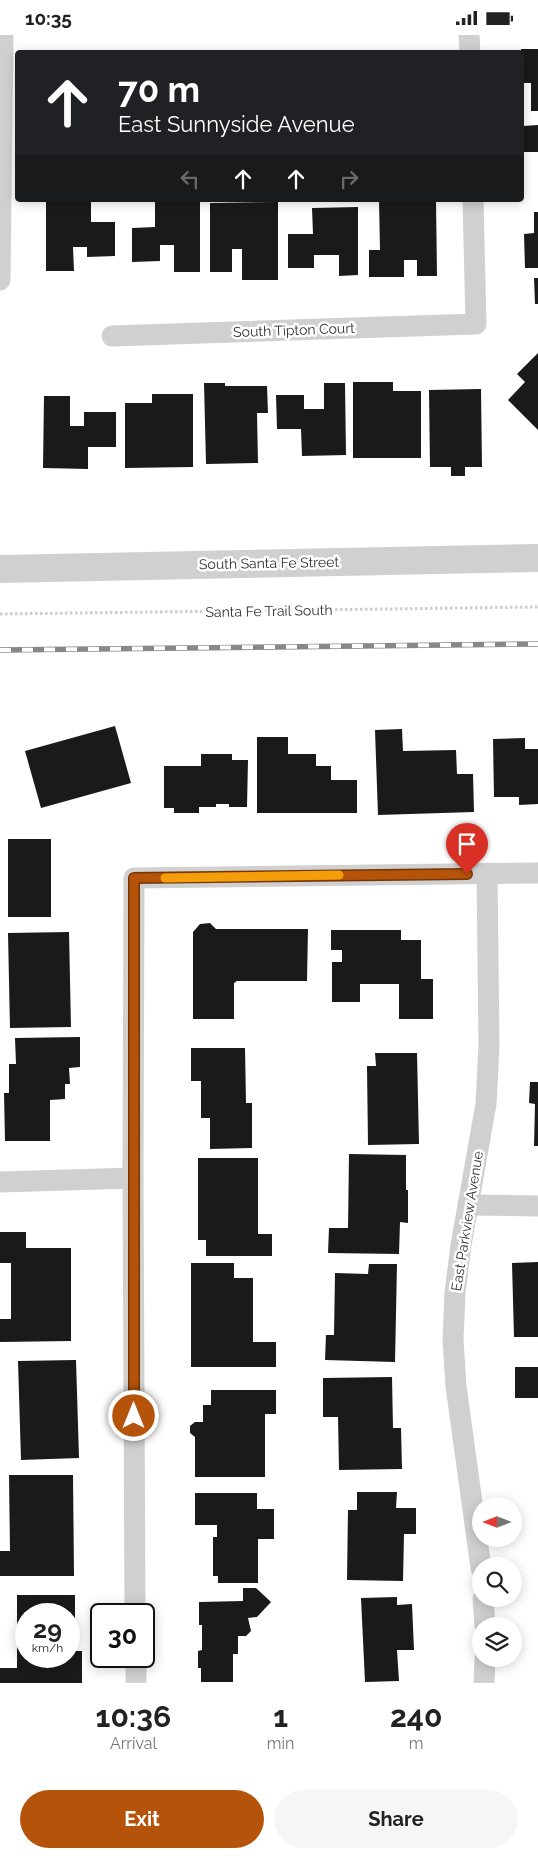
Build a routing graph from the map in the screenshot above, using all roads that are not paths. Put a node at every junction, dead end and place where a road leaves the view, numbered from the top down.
1 (3, 35) edge
2 (470, 35) edge
3 (470, 50) edge
4 (473, 202) edge
5 (0, 280) edge
6 (112, 336) dead end
7 (538, 558) edge
8 (0, 569) edge
9 (487, 873) junction
10 (538, 873) edge
11 (133, 1178) junction
12 (0, 1182) edge
13 (468, 1205) junction
14 (538, 1206) edge
15 (479, 1557) edge
16 (136, 1603) edge
17 (485, 1667) edge
18 (136, 1668) edge
19 (136, 1683) edge
20 (484, 1683) edge

1 - 5 street
2 - 3 street
4 - 6 street, South Tipton Court
7 - 8 street, South Santa Fe Street
9 - 10 street
9 - 11 street
9 - 13 street, East Parkview Avenue
11 - 12 street
11 - 16 street
13 - 14 street
13 - 15 street, East Parkview Avenue
17 - 20 street
18 - 19 street

